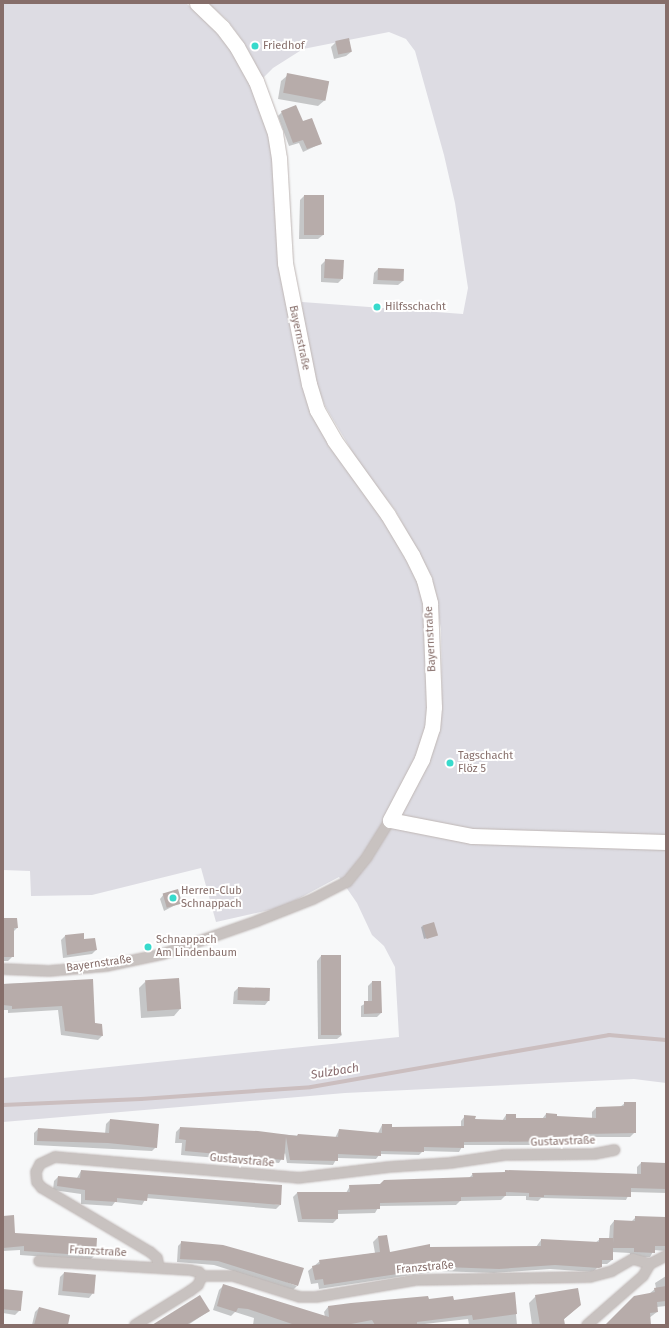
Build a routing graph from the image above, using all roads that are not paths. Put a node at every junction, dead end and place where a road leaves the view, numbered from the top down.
1 (197, 3) edge
2 (390, 820) junction
3 (666, 842) edge
4 (3, 969) edge
5 (615, 1150) dead end
6 (666, 1256) edge
7 (38, 1261) dead end
8 (650, 1264) junction
9 (159, 1268) junction
10 (202, 1276) junction
11 (135, 1325) edge
12 (587, 1325) edge

1 - 2 street, Bayernstraße
2 - 3 street
2 - 4 street, Bayernstraße
5 - 9 street, Gustavstraße
6 - 8 street
7 - 9 street, Franzstraße
8 - 10 street, Franzstraße
8 - 12 street
9 - 10 street, Franzstraße
10 - 11 street

